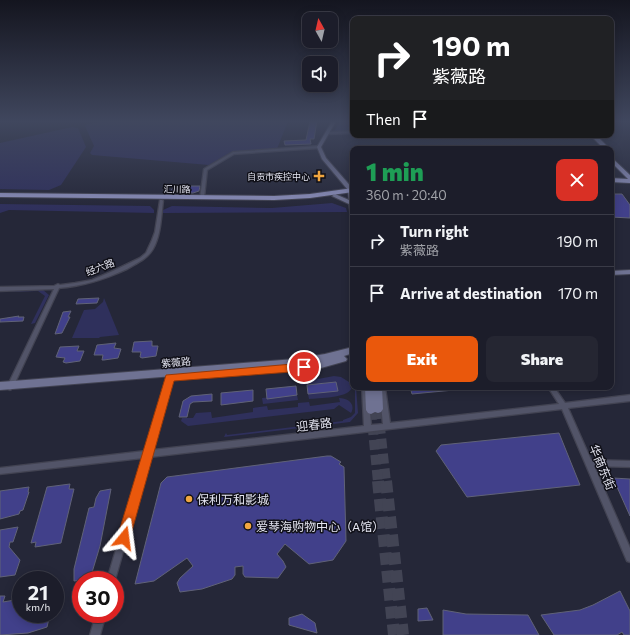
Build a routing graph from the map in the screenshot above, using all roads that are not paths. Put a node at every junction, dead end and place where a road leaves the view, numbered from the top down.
1 (273, 151) edge
2 (321, 151) edge
3 (324, 151) edge
4 (614, 156) edge
5 (614, 162) edge
6 (630, 171) edge
7 (630, 179) edge
8 (614, 180) edge
9 (346, 181) junction
10 (614, 183) edge
11 (630, 184) edge
12 (350, 187) edge
13 (350, 190) edge
14 (335, 194) junction
15 (0, 195) edge
16 (0, 198) edge
17 (202, 198) junction
18 (161, 201) junction
19 (350, 202) edge
20 (614, 270) edge
21 (630, 270) edge
22 (614, 273) edge
23 (58, 286) junction
24 (0, 289) edge
25 (350, 351) edge
26 (350, 357) edge
27 (170, 377) junction
28 (5, 388) edge
29 (365, 390) edge
30 (371, 390) edge
31 (376, 390) edge
32 (382, 390) edge
33 (553, 390) edge
34 (630, 398) edge
35 (564, 406) junction
36 (387, 426) junction
37 (368, 429) junction
38 (148, 454) junction
39 (589, 463) junction
40 (630, 464) edge
41 (0, 471) edge
42 (630, 558) edge
43 (114, 571) edge
44 (98, 623) edge
45 (95, 635) edge

1 - 17 street
2 - 9 main road
3 - 9 main road
4 - 6 main road
5 - 7 main road
7 - 8 main road
9 - 12 main road
9 - 14 main road
10 - 11 main road
13 - 14 main road, 汇川路
14 - 17 main road, 汇川路
14 - 18 main road, 汇川路
14 - 19 main road
15 - 17 main road, 汇川路
16 - 18 main road, 汇川路
18 - 23 street, 经六路
20 - 21 main road
21 - 22 main road
23 - 24 street, 经六路
23 - 28 street
25 - 28 main road, 紫薇路
26 - 27 main road, 紫薇路
27 - 28 main road, 紫薇路
27 - 38 street
29 - 37 street
30 - 31 main road
32 - 36 street
33 - 35 street, 华商东街
34 - 35 street, 迎春路
35 - 36 street, 迎春路
35 - 39 street, 华商东街
36 - 37 street, 迎春路
37 - 38 street, 迎春路
38 - 41 street, 迎春路
38 - 43 street
39 - 40 street
39 - 42 street, 华商东街
44 - 45 street

